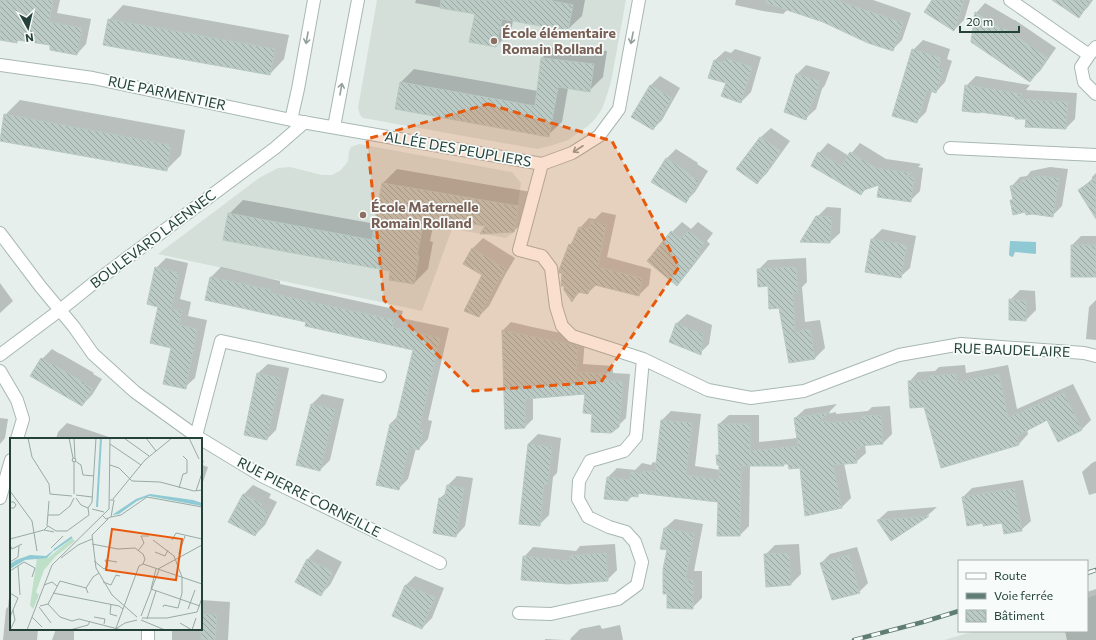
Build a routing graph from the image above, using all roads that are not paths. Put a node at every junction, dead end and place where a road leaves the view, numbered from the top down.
1 (314, 0) edge
2 (358, 0) edge
3 (639, 0) edge
4 (1010, 0) edge
5 (1092, 51) edge
6 (0, 65) edge
7 (1096, 94) edge
8 (291, 120) junction
9 (305, 122) junction
10 (334, 127) junction
11 (950, 148) dead end
12 (1096, 155) edge
13 (542, 164) junction
14 (1, 237) edge
15 (60, 310) junction
16 (0, 355) edge
17 (1096, 356) edge
18 (643, 359) junction
19 (0, 371) edge
20 (380, 376) dead end
21 (196, 436) junction
22 (17, 438) edge
23 (199, 438) edge
24 (202, 440) edge
25 (10, 463) edge
26 (0, 498) edge
27 (440, 564) dead end
28 (520, 613) dead end

1 -> 8 street
10 -> 2 street
3 -> 13 street, ALLÉE DES PEUPLIERS
4 - 5 street
5 - 7 street
6 - 8 street, RUE PARMENTIER
8 - 9 street, RUE PARMENTIER
9 - 10 street, RUE PARMENTIER
9 - 15 street, BOULEVARD LAENNEC
10 - 13 street, ALLÉE DES PEUPLIERS
11 - 12 street
13 - 18 street, RUE BAUDELAIRE
14 - 15 street, RUE PIERRE CORNEILLE
15 - 16 street, BOULEVARD LAENNEC
15 - 21 street, RUE PIERRE CORNEILLE
17 - 18 street, RUE BAUDELAIRE
18 - 28 street
19 - 22 street
20 - 21 street
21 - 23 street, RUE PIERRE CORNEILLE
24 - 27 street, RUE PIERRE CORNEILLE
25 - 26 street

